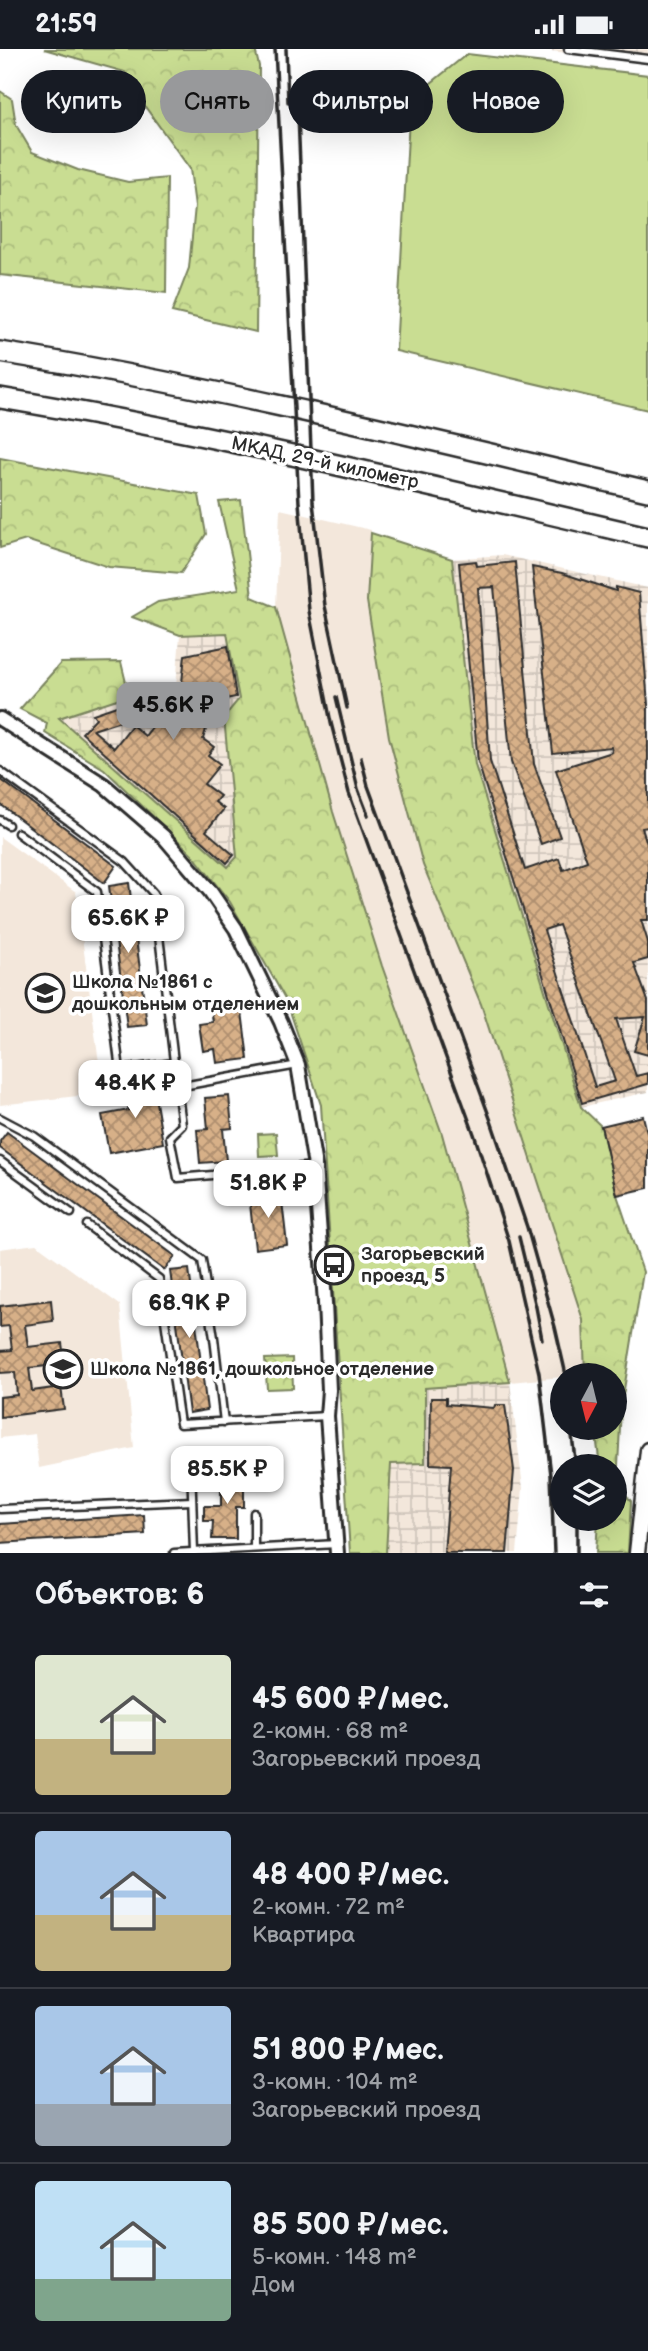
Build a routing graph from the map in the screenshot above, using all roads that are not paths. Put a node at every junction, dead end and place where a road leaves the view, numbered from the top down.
1 (568, 49) edge
2 (648, 59) edge
3 (0, 352) edge
4 (0, 398) edge
5 (648, 491) edge
6 (648, 537) edge
7 (0, 719) edge
8 (0, 771) edge
9 (0, 820) edge
10 (8, 825) dead end
11 (18, 833) dead end
12 (174, 1063) junction
13 (298, 1065) junction
14 (177, 1087) junction
15 (0, 1118) edge
16 (0, 1161) edge
17 (315, 1166) junction
18 (71, 1213) dead end
19 (87, 1225) dead end
20 (327, 1416) junction
21 (224, 1422) junction
22 (648, 1450) edge
23 (242, 1462) dead end
24 (192, 1501) junction
25 (0, 1509) edge
26 (254, 1513) dead end
27 (254, 1548) junction
28 (337, 1548) edge
29 (194, 1552) edge
30 (174, 1553) edge
31 (637, 1553) edge

1 - 2 lane
3 - 5 highway
4 - 6 highway, МКАД, 29-й километр
7 - 13 street
8 - 12 lane
9 - 10 lane
11 - 12 lane
12 - 14 lane
13 - 14 lane
13 - 17 street
14 - 17 lane
15 - 21 lane
16 - 18 lane
17 - 20 street
19 - 21 lane
20 - 21 lane
20 - 28 street
22 - 31 street
23 - 24 lane
24 - 25 lane
24 - 29 lane
26 - 27 lane
27 - 28 lane
27 - 29 lane
29 - 30 lane

